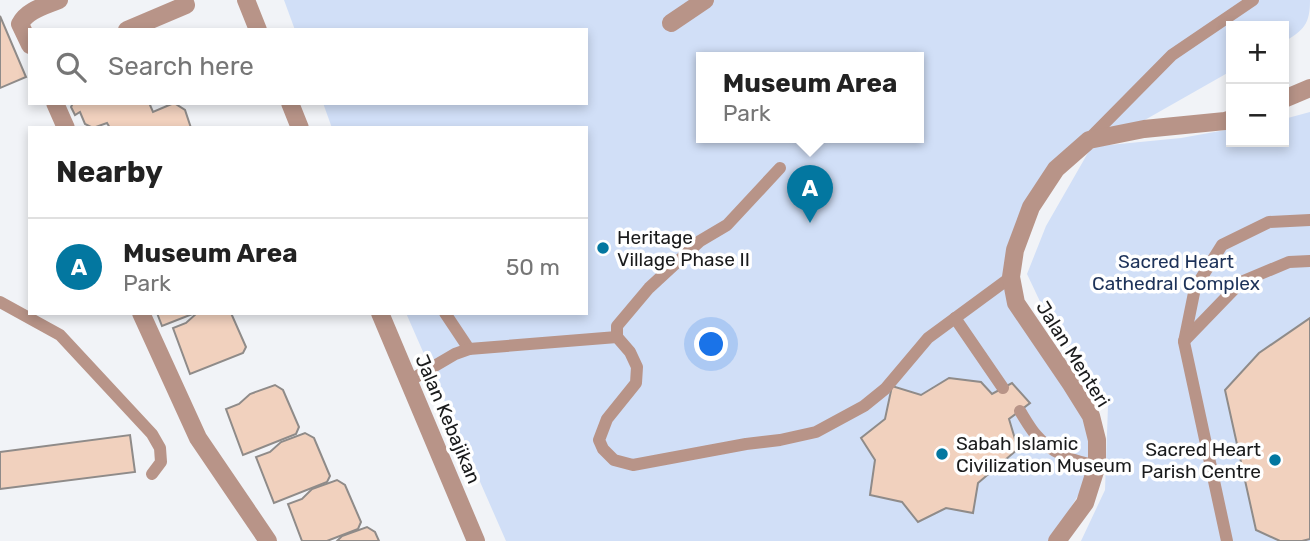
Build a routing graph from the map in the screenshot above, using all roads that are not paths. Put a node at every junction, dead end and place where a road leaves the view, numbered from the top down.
1 (59, 0) edge
2 (184, 0) edge
3 (246, 0) edge
4 (705, 0) edge
5 (1253, 0) edge
6 (671, 23) dead end
7 (132, 28) edge
8 (257, 28) edge
9 (28, 41) edge
10 (1310, 88) edge
11 (1289, 97) edge
12 (56, 105) edge
13 (291, 105) edge
14 (1226, 121) edge
15 (65, 126) edge
16 (299, 126) edge
17 (1089, 140) junction
18 (780, 168) dead end
19 (1310, 220) edge
20 (1310, 261) edge
21 (1011, 277) junction
22 (0, 302) edge
23 (142, 315) edge
24 (381, 315) edge
25 (446, 315) edge
26 (955, 318) junction
27 (617, 337) junction
28 (1184, 342) junction
29 (469, 349) junction
30 (409, 381) junction
31 (1003, 388) dead end
32 (1020, 411) dead end
33 (1097, 465) junction
34 (152, 474) dead end
35 (268, 541) edge
36 (476, 541) edge
37 (1058, 541) edge
38 (1227, 541) edge

1 - 9 street
2 - 7 street
3 - 8 street
4 - 6 street
5 - 17 lane
10 - 11 street
12 - 15 street
13 - 16 street
14 - 17 street, Jalan Menteri
17 - 21 street, Jalan Menteri
18 - 27 lane
19 - 28 lane
20 - 28 lane
21 - 26 lane
21 - 33 street, Jalan Menteri
22 - 34 lane
23 - 35 street
24 - 30 street, Jalan Kebajikan
25 - 29 lane
26 - 27 lane
26 - 31 lane
27 - 29 lane
28 - 38 lane
29 - 30 lane
30 - 36 street, Jalan Kebajikan
32 - 33 lane
33 - 37 street, Jalan Menteri

